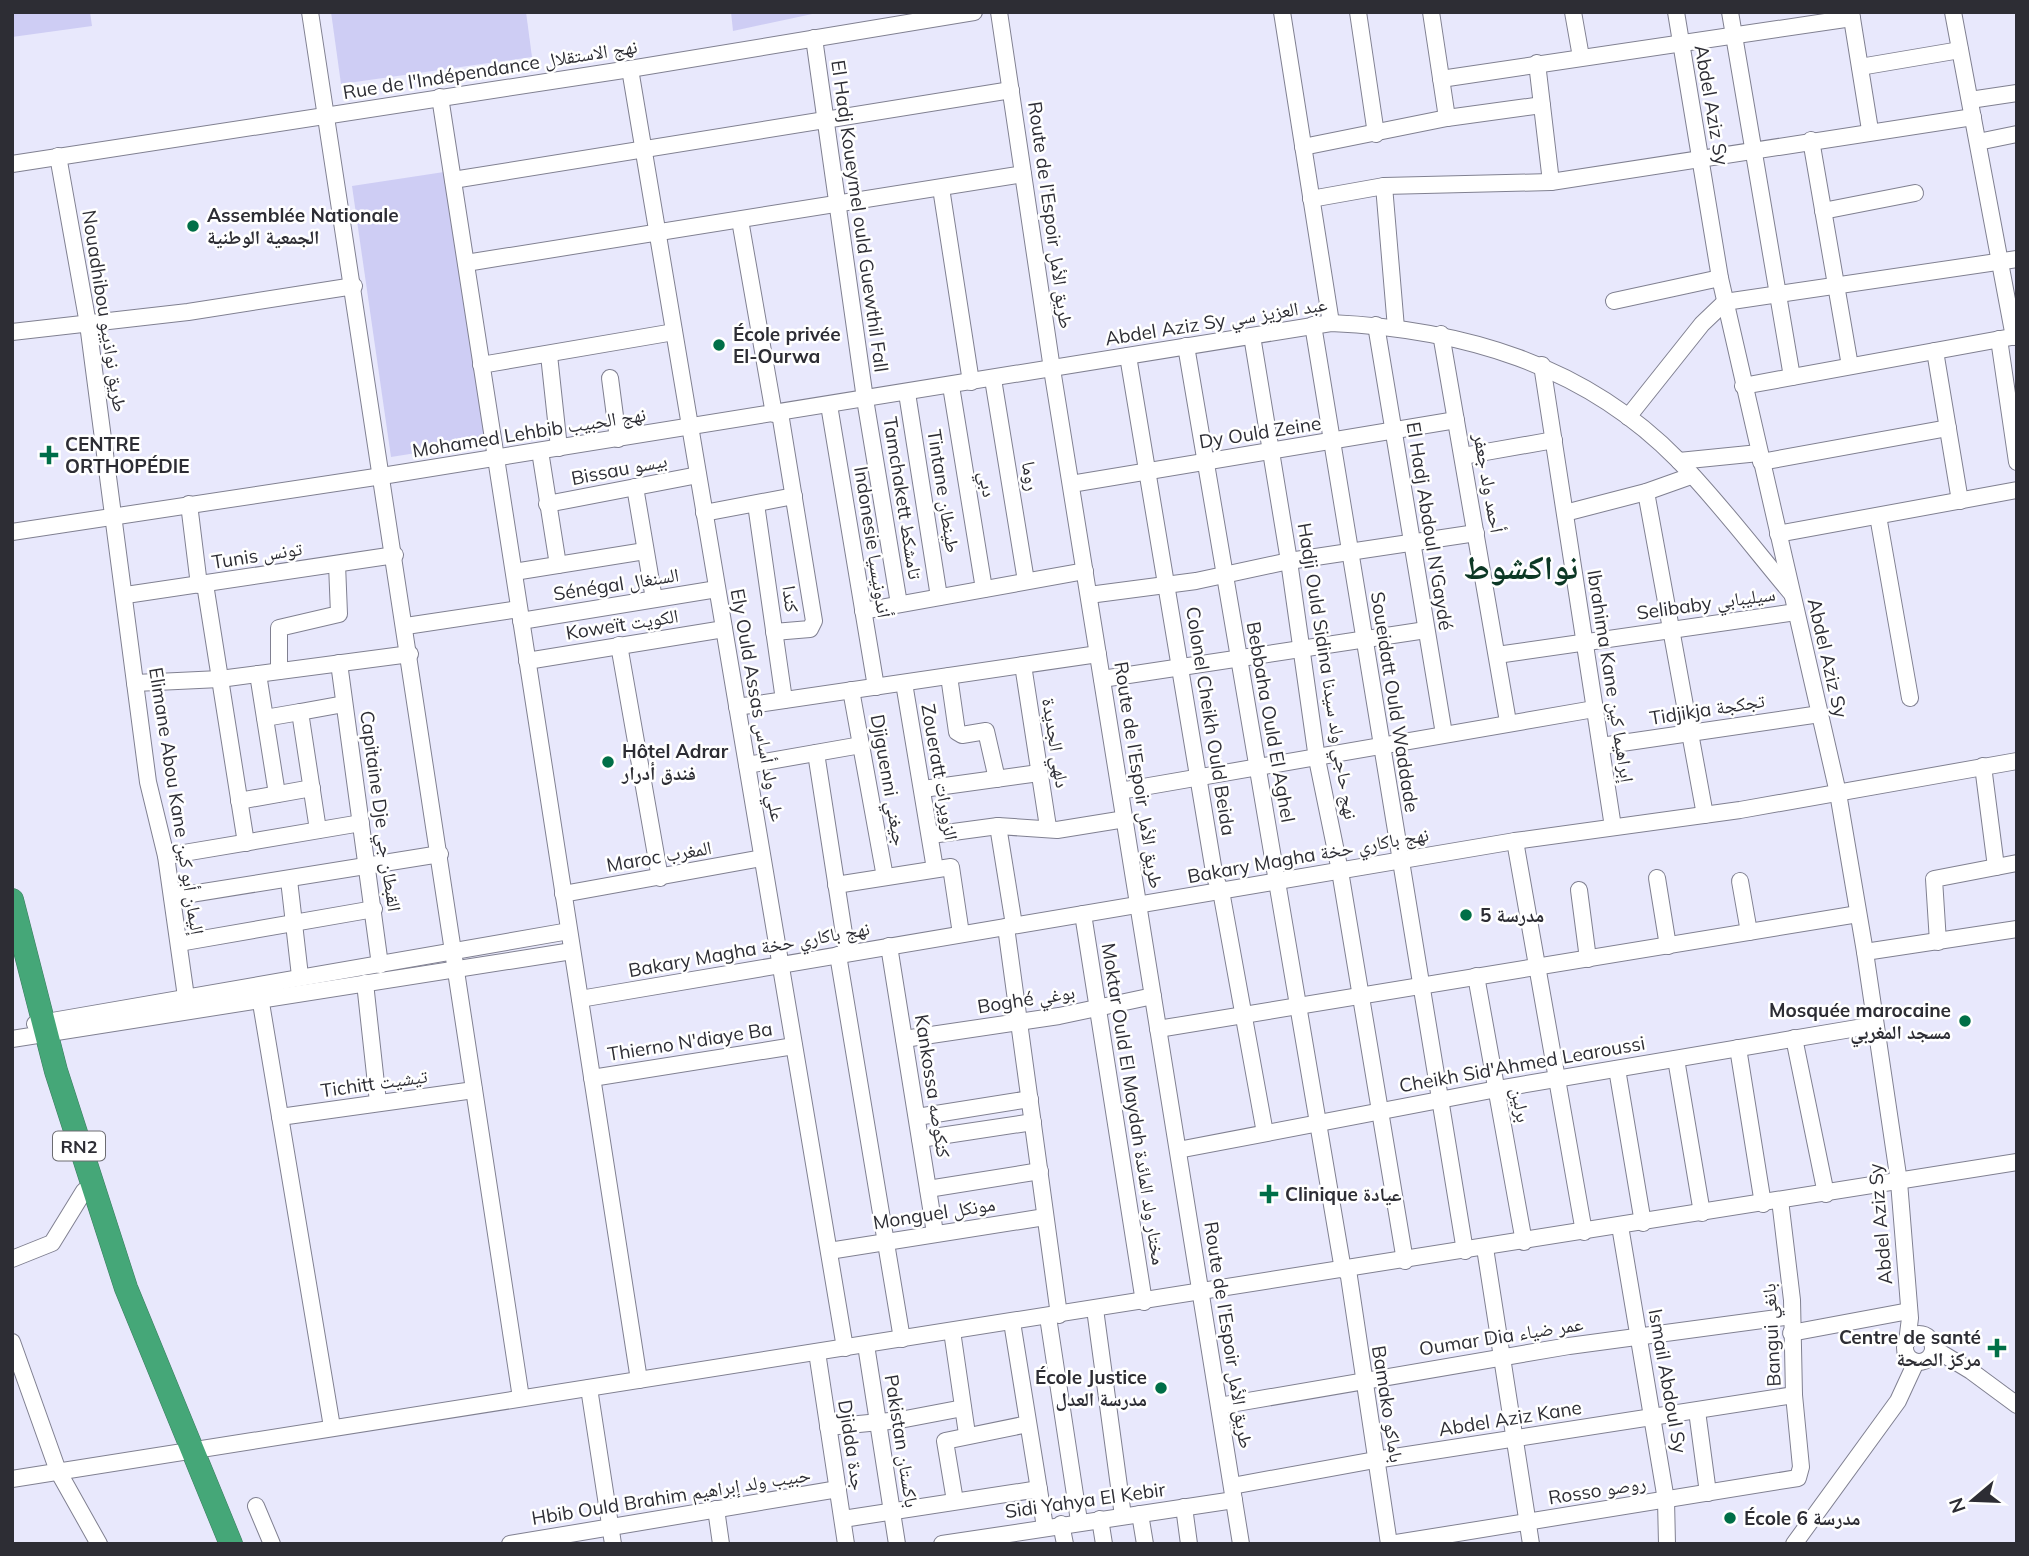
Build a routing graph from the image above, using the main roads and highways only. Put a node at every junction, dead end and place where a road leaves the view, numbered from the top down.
1 (12, 900) edge
2 (12, 945) edge
3 (34, 1029) edge
4 (185, 1450) junction
5 (219, 1544) edge
6 (231, 1544) edge

1 - 3 highway, RN2
2 - 3 highway, RN2
3 - 4 highway, RN2
3 - 4 highway, RN2
4 - 5 highway, RN2
4 - 6 highway, RN2

